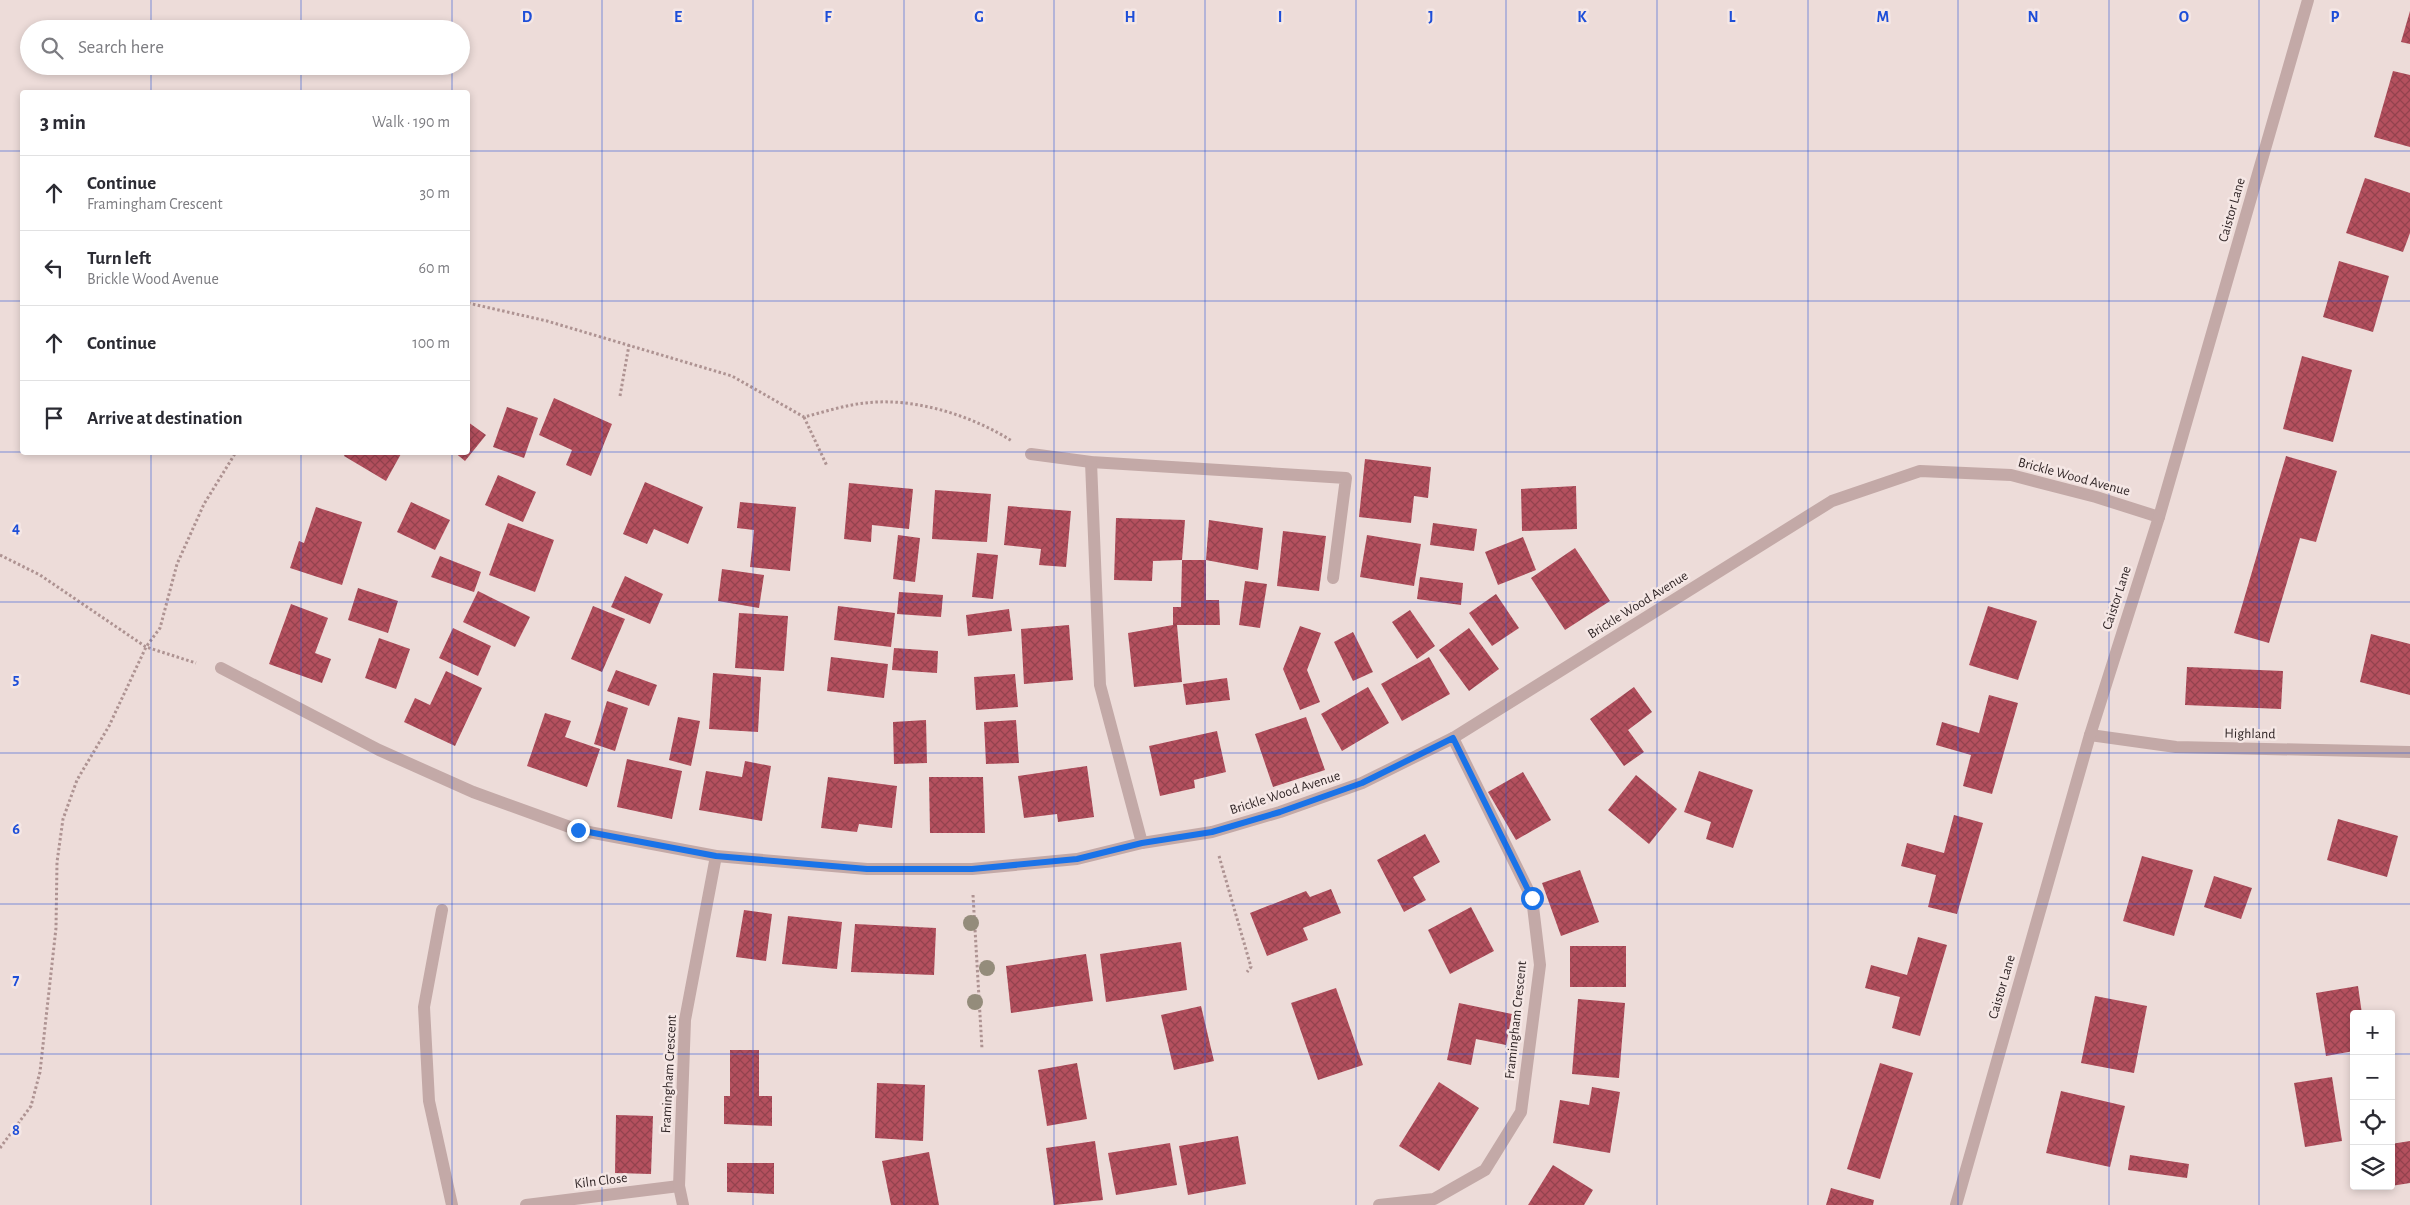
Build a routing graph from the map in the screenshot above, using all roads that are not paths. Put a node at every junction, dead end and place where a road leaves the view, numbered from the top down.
1 (2308, 0) edge
2 (1031, 454) road end
3 (1091, 462) junction
4 (2159, 517) junction
5 (1333, 578) dead end
6 (221, 668) road end
7 (2090, 735) junction
8 (1453, 738) junction
9 (2410, 752) edge
10 (1142, 843) junction
11 (716, 856) junction
12 (442, 910) dead end
13 (679, 1186) junction
14 (452, 1205) edge
15 (526, 1205) edge
16 (683, 1205) edge
17 (1379, 1205) edge
18 (1956, 1205) edge

1 - 4 street, Caistor Lane
2 - 3 street
3 - 5 street
3 - 10 street
4 - 7 street, Caistor Lane
4 - 8 street, Brickle Wood Avenue
6 - 11 street, Brickle Wood Avenue
7 - 9 street, Highland
7 - 18 street, Caistor Lane
8 - 10 street, Brickle Wood Avenue
8 - 17 street, Framingham Crescent
10 - 11 street, Brickle Wood Avenue
11 - 13 street, Framingham Crescent
12 - 14 street
13 - 15 street, Kiln Close
13 - 16 street, Framingham Crescent

